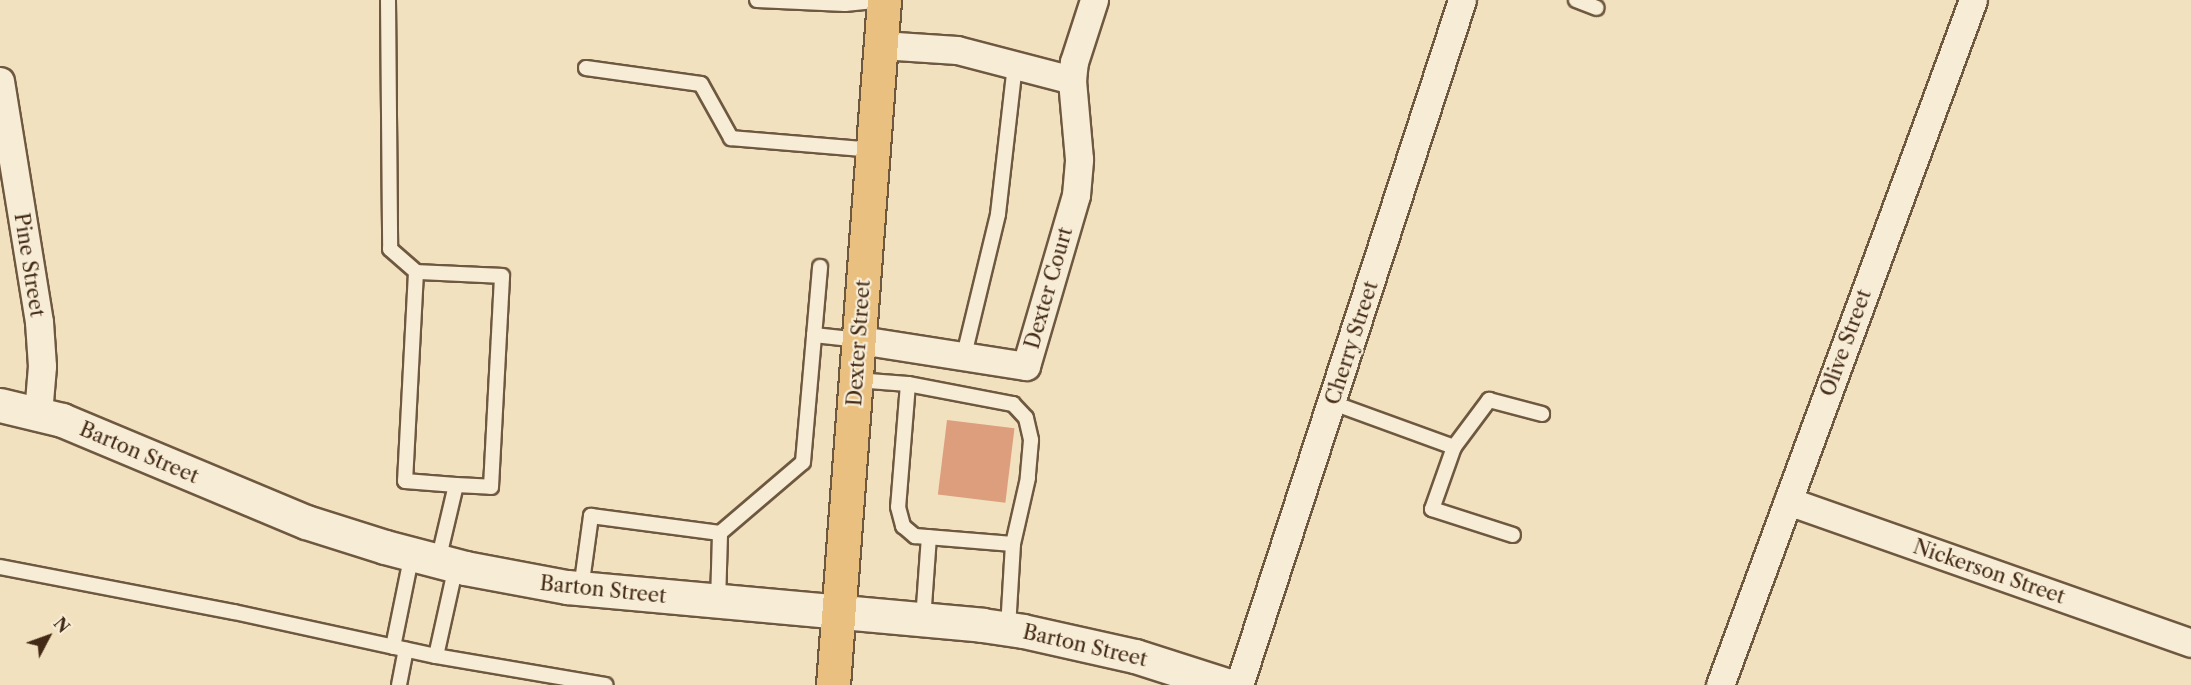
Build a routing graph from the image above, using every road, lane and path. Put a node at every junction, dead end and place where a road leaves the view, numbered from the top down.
1 (388, 0) edge
2 (758, 0) edge
3 (884, 0) edge
4 (1094, 0) edge
5 (1462, 0) edge
6 (1576, 0) edge
7 (1973, 0) edge
8 (1597, 8) dead end
9 (881, 45) junction
10 (1015, 65) junction
11 (586, 68) dead end
12 (1072, 80) junction
13 (0, 81) edge
14 (873, 150) junction
15 (820, 267) dead end
16 (416, 272) junction
17 (814, 335) junction
18 (860, 340) junction
19 (963, 355) junction
20 (856, 380) junction
21 (908, 384) junction
22 (1333, 404) junction
23 (0, 405) edge
24 (38, 414) junction
25 (1542, 414) dead end
26 (1454, 447) junction
27 (456, 484) junction
28 (1788, 501) junction
29 (720, 533) junction
30 (1513, 535) dead end
31 (929, 537) junction
32 (1013, 544) junction
33 (435, 560) junction
34 (0, 567) edge
35 (581, 589) junction
36 (718, 602) junction
37 (838, 612) junction
38 (923, 620) junction
39 (1008, 629) junction
40 (2191, 643) edge
41 (400, 648) junction
42 (436, 656) junction
43 (399, 685) edge
44 (606, 685) edge
45 (833, 685) edge
46 (1226, 685) edge
47 (1239, 685) edge
48 (1720, 685) edge

1 - 16 lane
2 - 3 lane
3 - 9 main road, Dexter Street
4 - 12 street, Dexter Court
5 - 22 street, Cherry Street
6 - 8 lane
7 - 28 street, Olive Street
9 - 10 street
9 - 14 main road, Dexter Street
10 - 12 street
10 - 19 lane
11 - 14 lane
12 - 19 street, Dexter Court
13 - 24 street, Pine Street
14 - 18 main road, Dexter Street
15 - 17 lane
16 - 27 lane
16 - 27 lane
17 - 18 lane
17 - 29 lane
18 - 19 street, Dexter Court
18 - 20 main road, Dexter Street
20 - 21 lane
20 - 37 main road, Dexter Street
21 - 31 lane
21 - 32 lane
22 - 26 lane
22 - 47 street, Cherry Street
23 - 24 main road, Barton Street
24 - 33 main road, Barton Street
25 - 26 lane
26 - 30 lane
27 - 33 lane
28 - 40 street, Nickerson Street
28 - 48 street, Olive Street
29 - 35 lane
29 - 36 lane
31 - 32 lane
31 - 38 lane
32 - 39 lane
33 - 35 main road, Barton Street
33 - 41 lane
33 - 42 lane
34 - 41 lane
35 - 36 main road, Barton Street
36 - 37 main road, Barton Street
37 - 38 main road, Barton Street
37 - 45 main road, Dexter Street
38 - 39 main road, Barton Street
39 - 46 main road, Barton Street
41 - 42 lane
41 - 43 lane
42 - 44 lane

